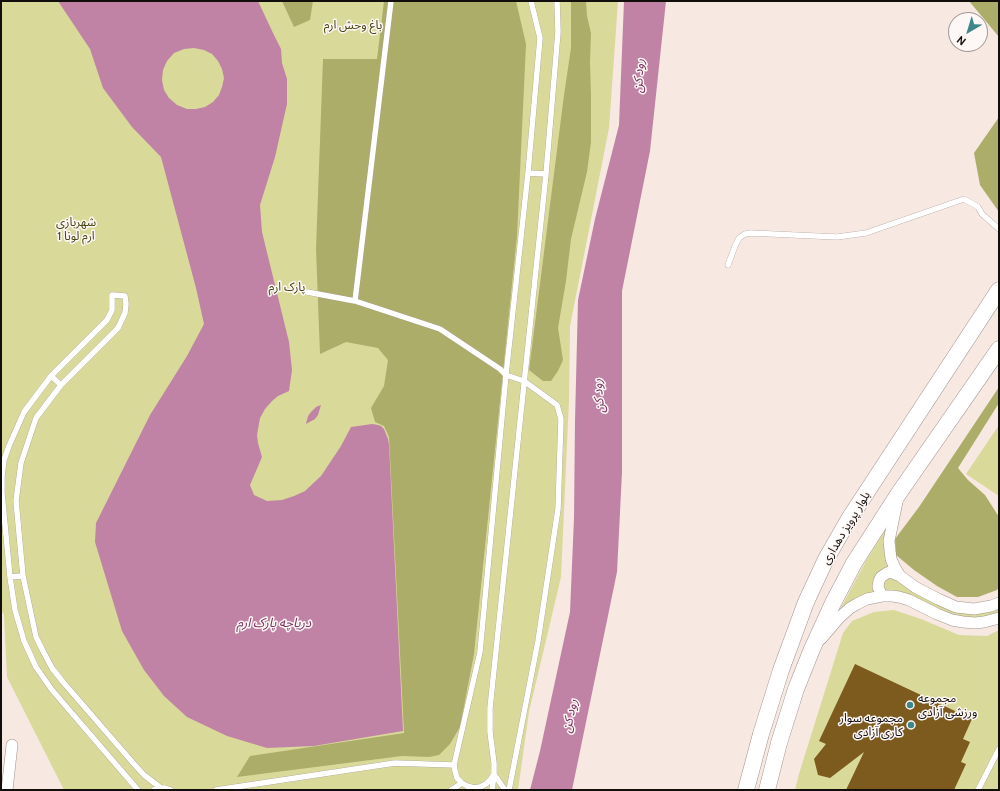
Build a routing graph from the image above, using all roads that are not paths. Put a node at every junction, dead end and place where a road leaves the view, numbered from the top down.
1 (391, 1) edge
2 (531, 1) edge
3 (557, 1) edge
4 (528, 173) junction
5 (546, 174) junction
6 (999, 229) edge
7 (728, 265) dead end
8 (999, 290) edge
9 (307, 292) dead end
10 (355, 301) junction
11 (999, 349) edge
12 (506, 375) junction
13 (51, 376) junction
14 (524, 381) junction
15 (61, 385) junction
16 (899, 493) junction
17 (23, 576) junction
18 (900, 576) junction
19 (10, 577) junction
20 (882, 596) junction
21 (999, 603) edge
22 (999, 618) edge
23 (812, 649) junction
24 (12, 745) dead end
25 (999, 749) edge
26 (454, 765) junction
27 (494, 774) junction
28 (462, 783) junction
29 (161, 788) junction
30 (7, 790) edge
31 (138, 790) edge
32 (154, 790) edge
33 (171, 790) edge
34 (216, 790) edge
35 (451, 790) edge
36 (492, 790) edge
37 (505, 790) edge
38 (509, 790) edge
39 (746, 790) edge
40 (767, 790) edge
41 (978, 790) edge

1 - 10 lane
2 - 4 lane
3 - 5 lane
4 - 5 lane
4 - 12 lane
5 - 14 lane
6 - 7 lane
8 - 39 main road, بلوار پرویز دهداری
9 - 10 lane
10 - 12 lane
11 - 16 main road, بلوار پرویز دهداری
12 - 14 lane
12 - 26 lane
13 - 15 lane
13 - 15 lane
13 - 19 lane
14 - 27 lane
14 - 38 lane
15 - 17 lane
16 - 18 street
16 - 23 main road, بلوار پرویز دهداری
17 - 19 lane
17 - 29 lane
18 - 20 street
18 - 21 street
19 - 31 lane
20 - 22 street
20 - 23 street
23 - 40 main road, بلوار پرویز دهداری
24 - 30 street
25 - 41 lane
26 - 28 lane
26 - 34 lane
27 - 28 lane
27 - 36 lane
27 - 37 lane
28 - 35 lane
29 - 32 lane
29 - 33 lane

